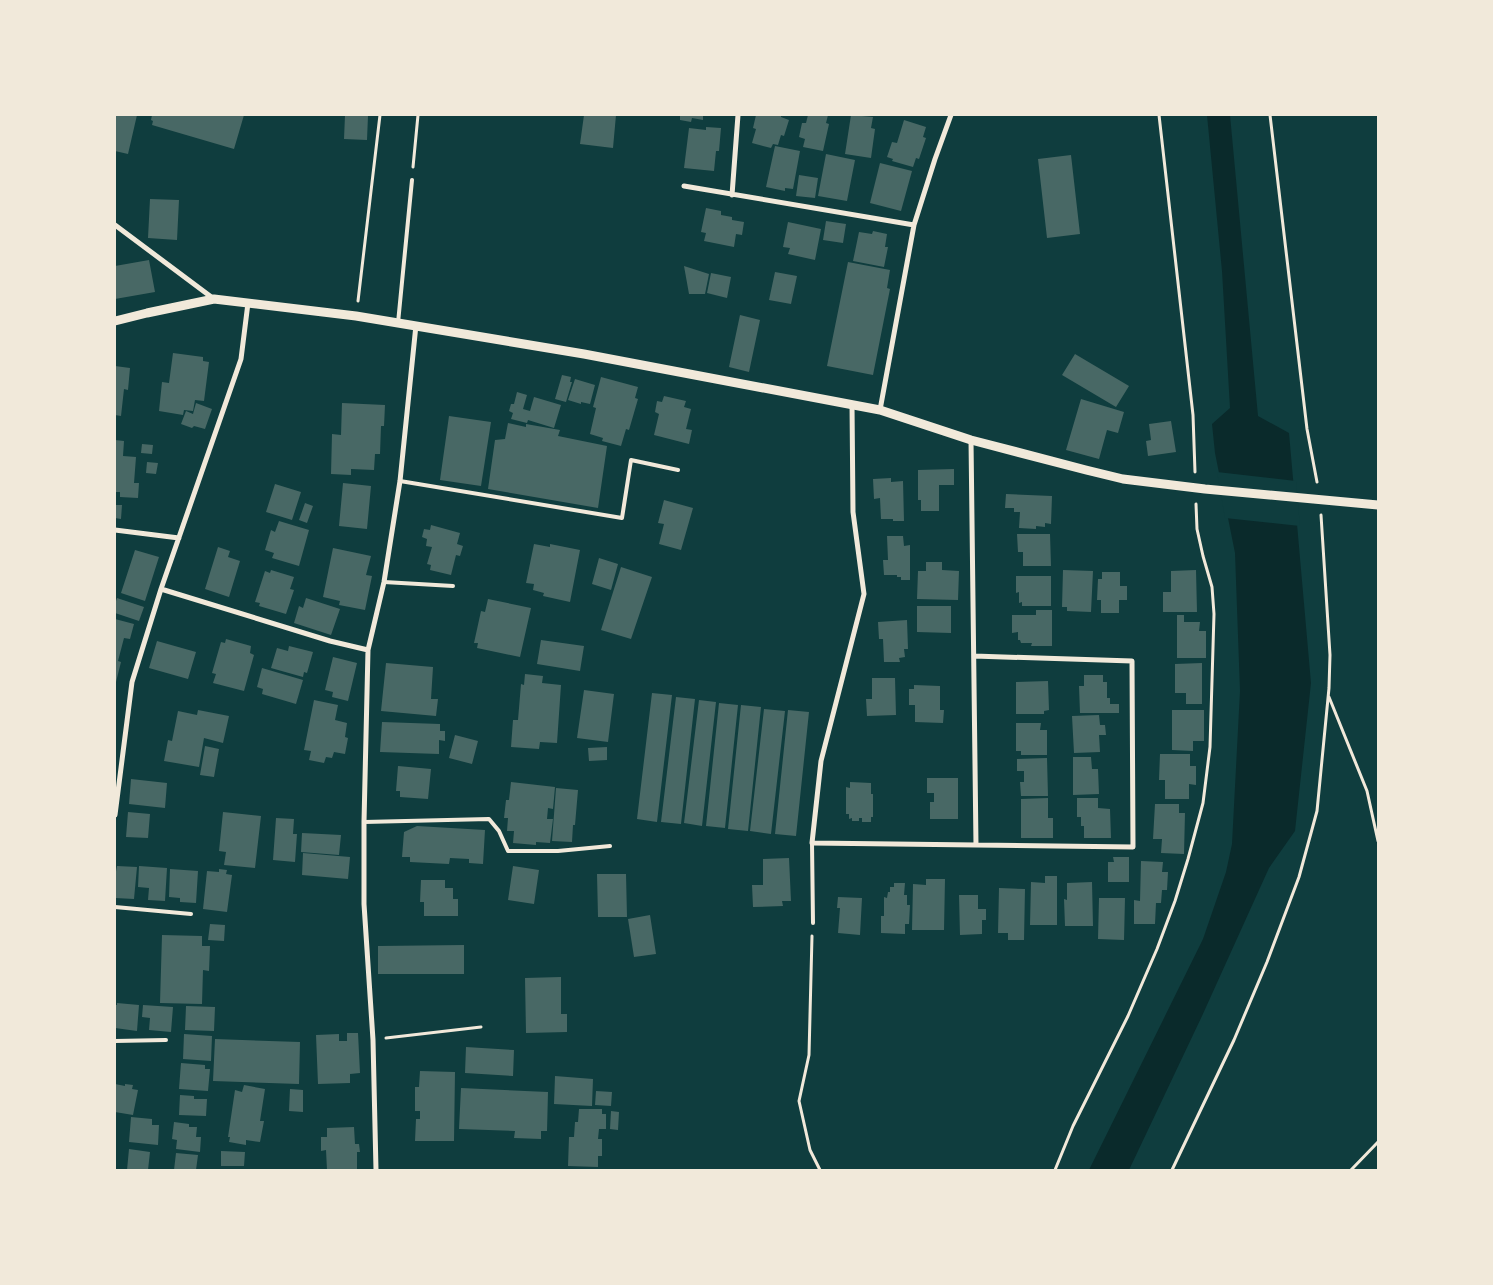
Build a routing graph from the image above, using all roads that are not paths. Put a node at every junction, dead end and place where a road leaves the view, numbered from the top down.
1 (738, 115) edge
2 (951, 115) edge
3 (412, 180) road end
4 (684, 186) dead end
5 (732, 195) junction
6 (115, 225) edge
7 (914, 225) junction
8 (214, 299) junction
9 (248, 302) junction
10 (115, 321) edge
11 (398, 322) junction
12 (416, 326) junction
13 (852, 404) junction
14 (880, 410) junction
15 (971, 440) junction
16 (678, 470) dead end
17 (400, 481) junction
18 (1378, 505) edge
19 (115, 530) edge
20 (179, 538) junction
21 (384, 582) junction
22 (453, 586) dead end
23 (160, 589) junction
24 (368, 650) junction
25 (974, 656) junction
26 (115, 815) edge
27 (364, 822) junction
28 (812, 843) junction
29 (976, 845) junction
30 (610, 846) dead end
31 (115, 907) edge
32 (190, 914) dead end
33 (813, 923) road end
34 (166, 1040) dead end
35 (115, 1041) edge
36 (376, 1170) edge

1 - 5 street
2 - 7 street
3 - 11 lane
4 - 5 street
5 - 7 street
6 - 8 street
7 - 14 street
8 - 9 street
8 - 10 street
9 - 11 street
9 - 20 street
11 - 12 street
12 - 13 street
12 - 17 street
13 - 14 street
13 - 28 street
14 - 15 street
15 - 18 street
15 - 25 street
16 - 17 lane
17 - 21 street
19 - 20 street
20 - 23 street
21 - 22 lane
21 - 24 street
23 - 24 street
23 - 26 street
24 - 27 street
25 - 29 street
25 - 29 street
27 - 30 lane
27 - 36 street
28 - 29 street
28 - 33 lane
31 - 32 lane
34 - 35 lane

